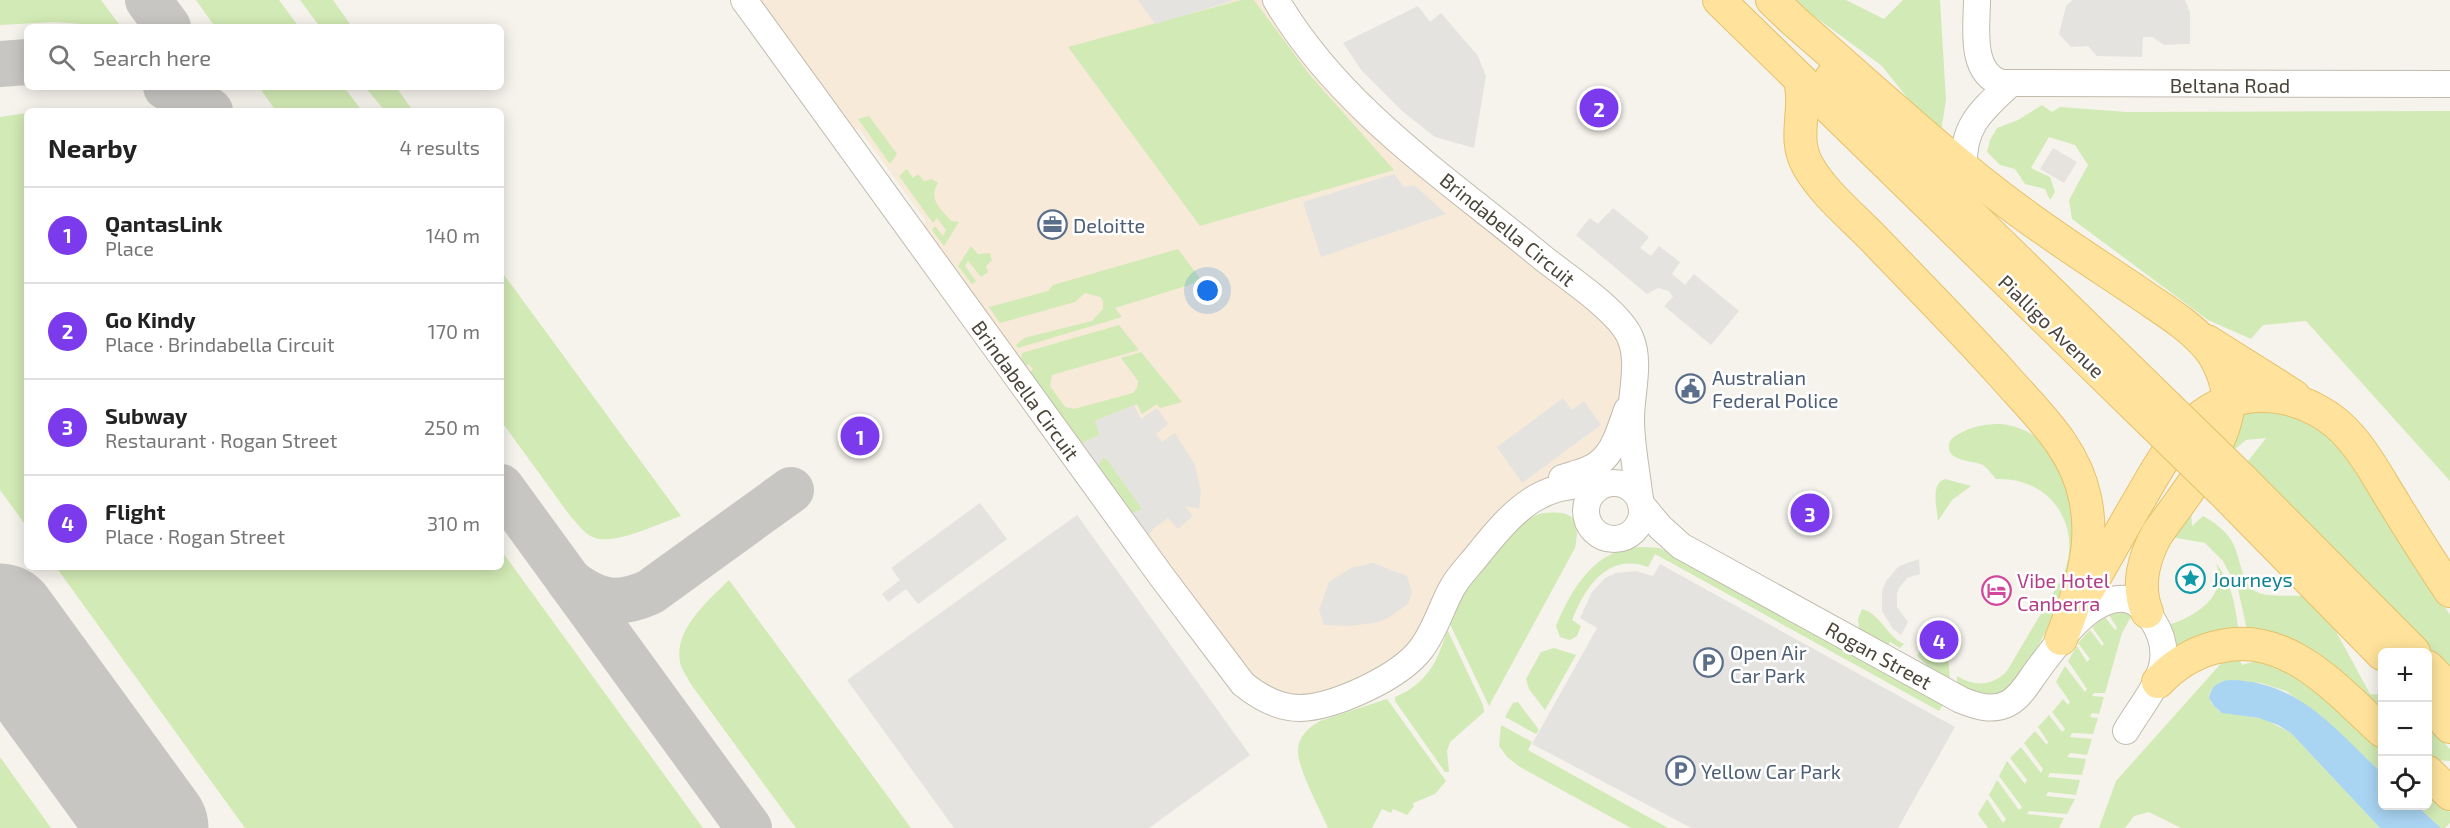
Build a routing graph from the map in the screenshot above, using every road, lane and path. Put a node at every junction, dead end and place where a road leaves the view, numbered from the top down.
1 (744, 0) edge
2 (1276, 0) edge
3 (1719, 0) edge
4 (1750, 0) edge
5 (1772, 0) edge
6 (1977, 0) edge
7 (1799, 78) junction
8 (2010, 84) junction
9 (2450, 84) edge
10 (1964, 167) junction
11 (2193, 333) junction
12 (2228, 402) junction
13 (1632, 408) junction
14 (2317, 410) junction
15 (2160, 415) junction
16 (2232, 485) junction
17 (1602, 486) junction
18 (1640, 502) junction
19 (1520, 508) junction
20 (1587, 518) junction
21 (1622, 537) junction
22 (1681, 546) junction
23 (2450, 591) edge
24 (2147, 612) junction
25 (2061, 639) junction
26 (2410, 648) edge
27 (2378, 649) edge
28 (2432, 672) edge
29 (2158, 682) junction
30 (2450, 690) edge
31 (2432, 708) edge
32 (2378, 726) edge
33 (2450, 727) edge
34 (2126, 731) dead end
35 (2432, 777) edge
36 (2450, 794) edge

1 - 19 street, Brindabella Circuit
2 - 13 street, Brindabella Circuit
3 - 7 main road, Pialligo Avenue
4 - 15 main road, Pialligo Avenue
5 - 10 main road
6 - 8 street
7 - 15 main road, Pialligo Avenue
7 - 25 main road
8 - 9 street, Beltana Road
8 - 10 street
10 - 11 main road
11 - 12 main road
11 - 14 main road
12 - 14 main road
12 - 24 main road
12 - 25 main road
13 - 17 street
13 - 18 street, Brindabella Circuit
13 - 19 street
14 - 23 main road
15 - 16 main road, Pialligo Avenue, bridge
16 - 26 main road, Pialligo Avenue
16 - 27 main road, Pialligo Avenue
17 - 18 street
17 - 19 street, Brindabella Circuit
17 - 20 street
18 - 21 street
18 - 22 street, Rogan Street
19 - 20 street
20 - 21 street
21 - 22 street, Rogan Street
22 - 25 street, Rogan Street
24 - 25 street, Rogan Street
24 - 29 street
28 - 30 main road
29 - 32 main road
29 - 34 street
31 - 33 main road
35 - 36 main road

